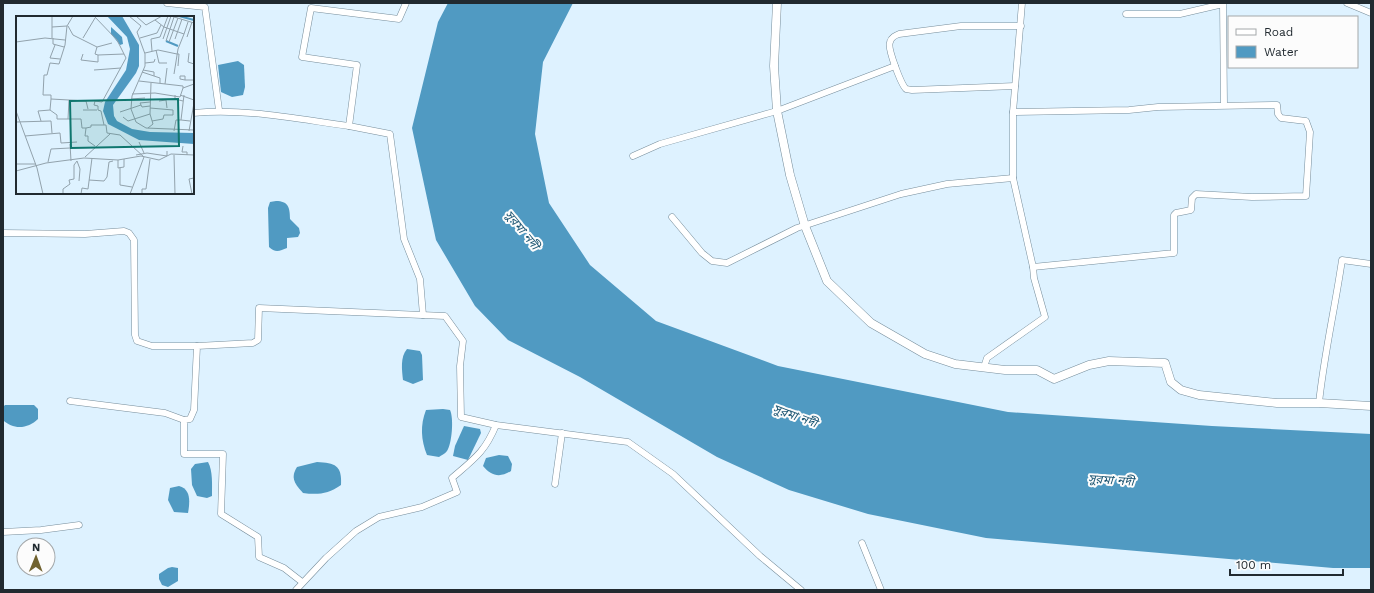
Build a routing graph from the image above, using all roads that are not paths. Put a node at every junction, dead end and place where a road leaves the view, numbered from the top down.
1 (167, 3) edge
2 (406, 3) edge
3 (777, 3) edge
4 (1022, 3) edge
5 (1347, 3) edge
6 (1226, 4) edge
7 (1371, 13) edge
8 (1126, 14) dead end
9 (1021, 26) junction
10 (1226, 58) edge
11 (895, 66) junction
12 (1015, 86) junction
13 (1224, 105) junction
14 (219, 110) junction
15 (777, 111) junction
16 (1013, 112) junction
17 (194, 113) edge
18 (349, 126) junction
19 (633, 156) dead end
20 (1013, 178) junction
21 (672, 216) dead end
22 (805, 226) junction
23 (3, 233) edge
24 (1371, 264) edge
25 (1033, 266) junction
26 (423, 315) junction
27 (197, 346) junction
28 (984, 367) junction
29 (70, 401) dead end
30 (1319, 403) junction
31 (1371, 406) edge
32 (184, 420) junction
33 (496, 425) junction
34 (562, 433) junction
35 (555, 484) dead end
36 (79, 525) dead end
37 (3, 532) edge
38 (862, 543) dead end
39 (302, 582) junction
40 (296, 590) edge
41 (801, 590) edge
42 (881, 590) edge

1 - 14 street
2 - 18 street
3 - 15 street
4 - 9 street
5 - 7 street
6 - 8 street
6 - 10 street
9 - 11 street
9 - 12 street
10 - 13 street
11 - 12 street
11 - 15 street
12 - 16 street
13 - 16 street
13 - 25 street
14 - 17 street
14 - 18 street
15 - 19 street
15 - 22 street
16 - 20 street
18 - 26 street
20 - 22 street
20 - 25 street
21 - 22 street
22 - 28 street
23 - 27 street
24 - 30 street
25 - 28 street
26 - 27 street
26 - 33 street
27 - 32 street
28 - 30 street
29 - 32 street
30 - 31 street
32 - 39 street
33 - 34 street
33 - 39 street
34 - 35 street
34 - 41 street
36 - 37 street
38 - 42 street
39 - 40 street

